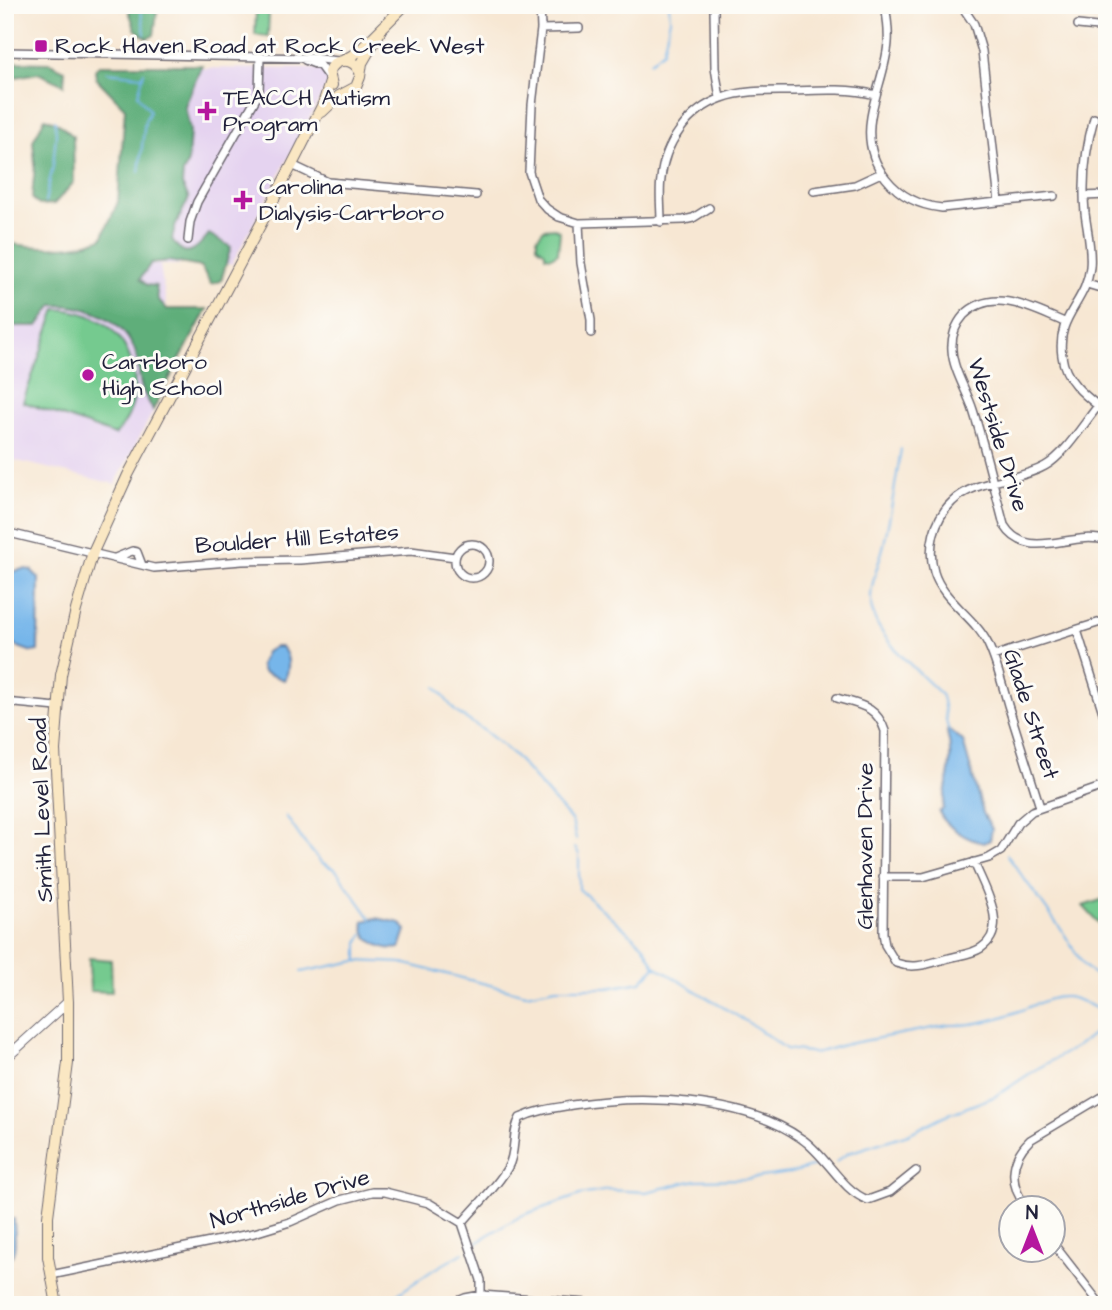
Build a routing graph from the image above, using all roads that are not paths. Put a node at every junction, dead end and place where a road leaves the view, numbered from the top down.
1 (405, 5) edge
2 (540, 5) edge
3 (885, 5) edge
4 (961, 5) edge
5 (714, 9) dead end
6 (1078, 25) dead end
7 (579, 28) dead end
8 (1107, 28) edge
9 (541, 29) junction
10 (380, 32) junction
11 (5, 52) edge
12 (260, 57) junction
13 (298, 58) junction
14 (342, 60) junction
15 (360, 72) junction
16 (329, 80) junction
17 (346, 92) junction
18 (876, 95) junction
19 (720, 98) junction
20 (315, 118) junction
21 (1094, 118) dead end
22 (292, 165) junction
23 (881, 173) junction
24 (814, 191) dead end
25 (476, 195) dead end
26 (1107, 195) edge
27 (1054, 196) dead end
28 (1084, 196) junction
29 (999, 202) junction
30 (709, 208) dead end
31 (661, 222) junction
32 (579, 223) junction
33 (188, 240) dead end
34 (1087, 284) junction
35 (1107, 290) edge
36 (1064, 322) junction
37 (591, 333) dead end
38 (1098, 406) junction
39 (1107, 413) edge
40 (993, 482) junction
41 (5, 532) edge
42 (1107, 541) edge
43 (93, 552) junction
44 (455, 557) junction
45 (1107, 620) edge
46 (1077, 630) junction
47 (993, 656) junction
48 (837, 698) dead end
49 (5, 702) edge
50 (57, 707) junction
51 (1107, 725) edge
52 (1107, 785) edge
53 (1040, 807) junction
54 (974, 862) junction
55 (883, 877) junction
56 (68, 1002) junction
57 (5, 1059) edge
58 (1107, 1094) edge
59 (916, 1171) dead end
60 (1018, 1194) edge
61 (462, 1223) junction
62 (1066, 1260) edge
63 (51, 1275) junction
64 (481, 1295) junction
65 (57, 1305) edge
66 (449, 1305) edge
67 (673, 1305) edge
68 (679, 1305) edge
69 (1101, 1305) edge

1 - 10 main road
2 - 9 street
3 - 18 street
4 - 29 street
5 - 19 street
6 - 8 street
7 - 9 street
9 - 32 street
10 - 14 main road
10 - 15 main road
11 - 12 street
12 - 13 street
12 - 33 street
13 - 14 street
13 - 16 street
14 - 15 main road
14 - 16 main road
15 - 17 main road
16 - 17 main road
16 - 20 main road, Smith Level Road
17 - 20 main road, Smith Level Road
18 - 19 street
18 - 23 street
19 - 31 street
20 - 22 main road, Smith Level Road
21 - 28 street
22 - 25 street
22 - 43 main road, Smith Level Road
23 - 24 street
23 - 29 street
26 - 28 street
27 - 29 street
28 - 34 street
30 - 31 street
31 - 32 street
32 - 37 street
34 - 35 street
34 - 36 street
36 - 38 street
36 - 40 street, Westside Drive
38 - 39 street
38 - 40 street, Glade Street
40 - 42 street, Westside Drive
40 - 47 street, Glade Street
41 - 43 street, Boulder Hill Estates
43 - 44 street, Boulder Hill Estates
43 - 50 main road, Smith Level Road
44 - 44 street, Boulder Hill Estates
45 - 46 street
46 - 47 street
46 - 51 street
47 - 53 street, Glade Street
48 - 55 street, Glenhaven Drive
49 - 50 street
50 - 56 main road, Smith Level Road
52 - 53 street
53 - 54 street
54 - 55 street
54 - 55 street, Glenhaven Drive
56 - 57 street
56 - 63 main road, Smith Level Road
58 - 60 street
59 - 61 street
61 - 63 street, Northside Drive
61 - 64 street
62 - 69 street
63 - 65 main road, Smith Level Road
64 - 66 street
64 - 67 street
67 - 68 street

